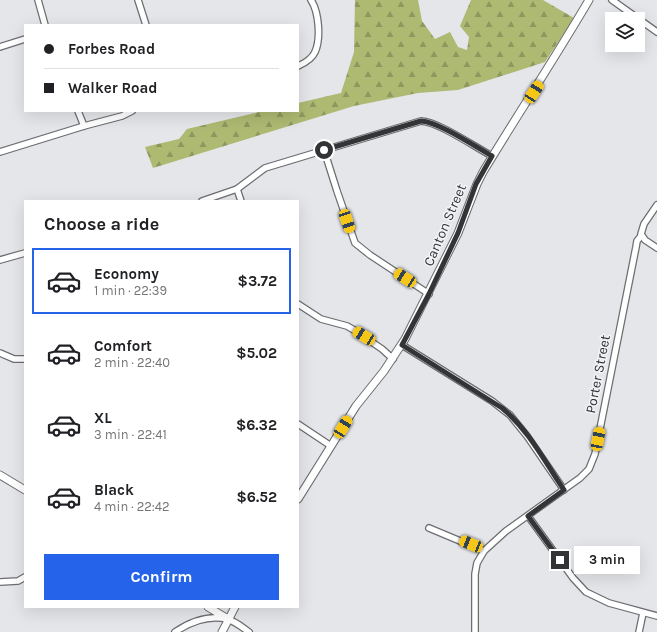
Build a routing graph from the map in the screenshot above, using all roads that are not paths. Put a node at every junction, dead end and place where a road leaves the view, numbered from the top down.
1 (38, 0) edge
2 (138, 0) edge
3 (311, 0) edge
4 (589, 0) edge
5 (612, 0) edge
6 (45, 24) edge
7 (146, 24) edge
8 (657, 32) edge
9 (24, 38) edge
10 (0, 47) edge
11 (299, 65) edge
12 (78, 112) edge
13 (130, 112) edge
14 (84, 126) junction
15 (324, 150) junction
16 (0, 152) edge
17 (492, 156) junction
18 (237, 189) junction
19 (205, 200) edge
20 (241, 200) edge
21 (657, 205) edge
22 (641, 236) junction
23 (657, 248) edge
24 (24, 253) edge
25 (0, 260) edge
26 (429, 294) junction
27 (299, 305) edge
28 (402, 345) junction
29 (0, 353) edge
30 (24, 359) edge
31 (393, 359) junction
32 (299, 425) edge
33 (331, 446) junction
34 (0, 475) edge
35 (24, 489) edge
36 (564, 490) junction
37 (299, 498) edge
38 (528, 516) junction
39 (429, 528) dead end
40 (484, 550) junction
41 (24, 577) edge
42 (0, 582) edge
43 (210, 608) edge
44 (234, 608) edge
45 (643, 612) junction
46 (657, 616) edge
47 (228, 619) junction
48 (175, 632) edge
49 (222, 632) edge
50 (250, 632) edge
51 (475, 632) edge
52 (639, 632) edge

1 - 6 street
2 - 7 street
3 - 11 street
4 - 17 main road, Canton Street
5 - 8 street
9 - 10 street
12 - 14 street
13 - 14 street
14 - 16 street
15 - 17 street
15 - 18 street
15 - 26 street
17 - 26 main road, Canton Street
18 - 19 street
18 - 20 street
21 - 22 street, Porter Street
22 - 23 street
22 - 36 street, Porter Street
24 - 25 street
26 - 28 main road, Canton Street
27 - 31 street
28 - 31 main road, Canton Street
28 - 36 street
29 - 30 street
31 - 33 main road, Canton Street
32 - 33 street
33 - 37 main road, Canton Street
34 - 35 main road
36 - 38 street, Porter Street
38 - 40 street, Porter Street
38 - 45 street
39 - 40 street
40 - 51 street, Porter Street
41 - 42 street
43 - 47 main road
44 - 47 main road
45 - 46 street
45 - 52 street
47 - 48 street
47 - 49 main road
47 - 50 street

